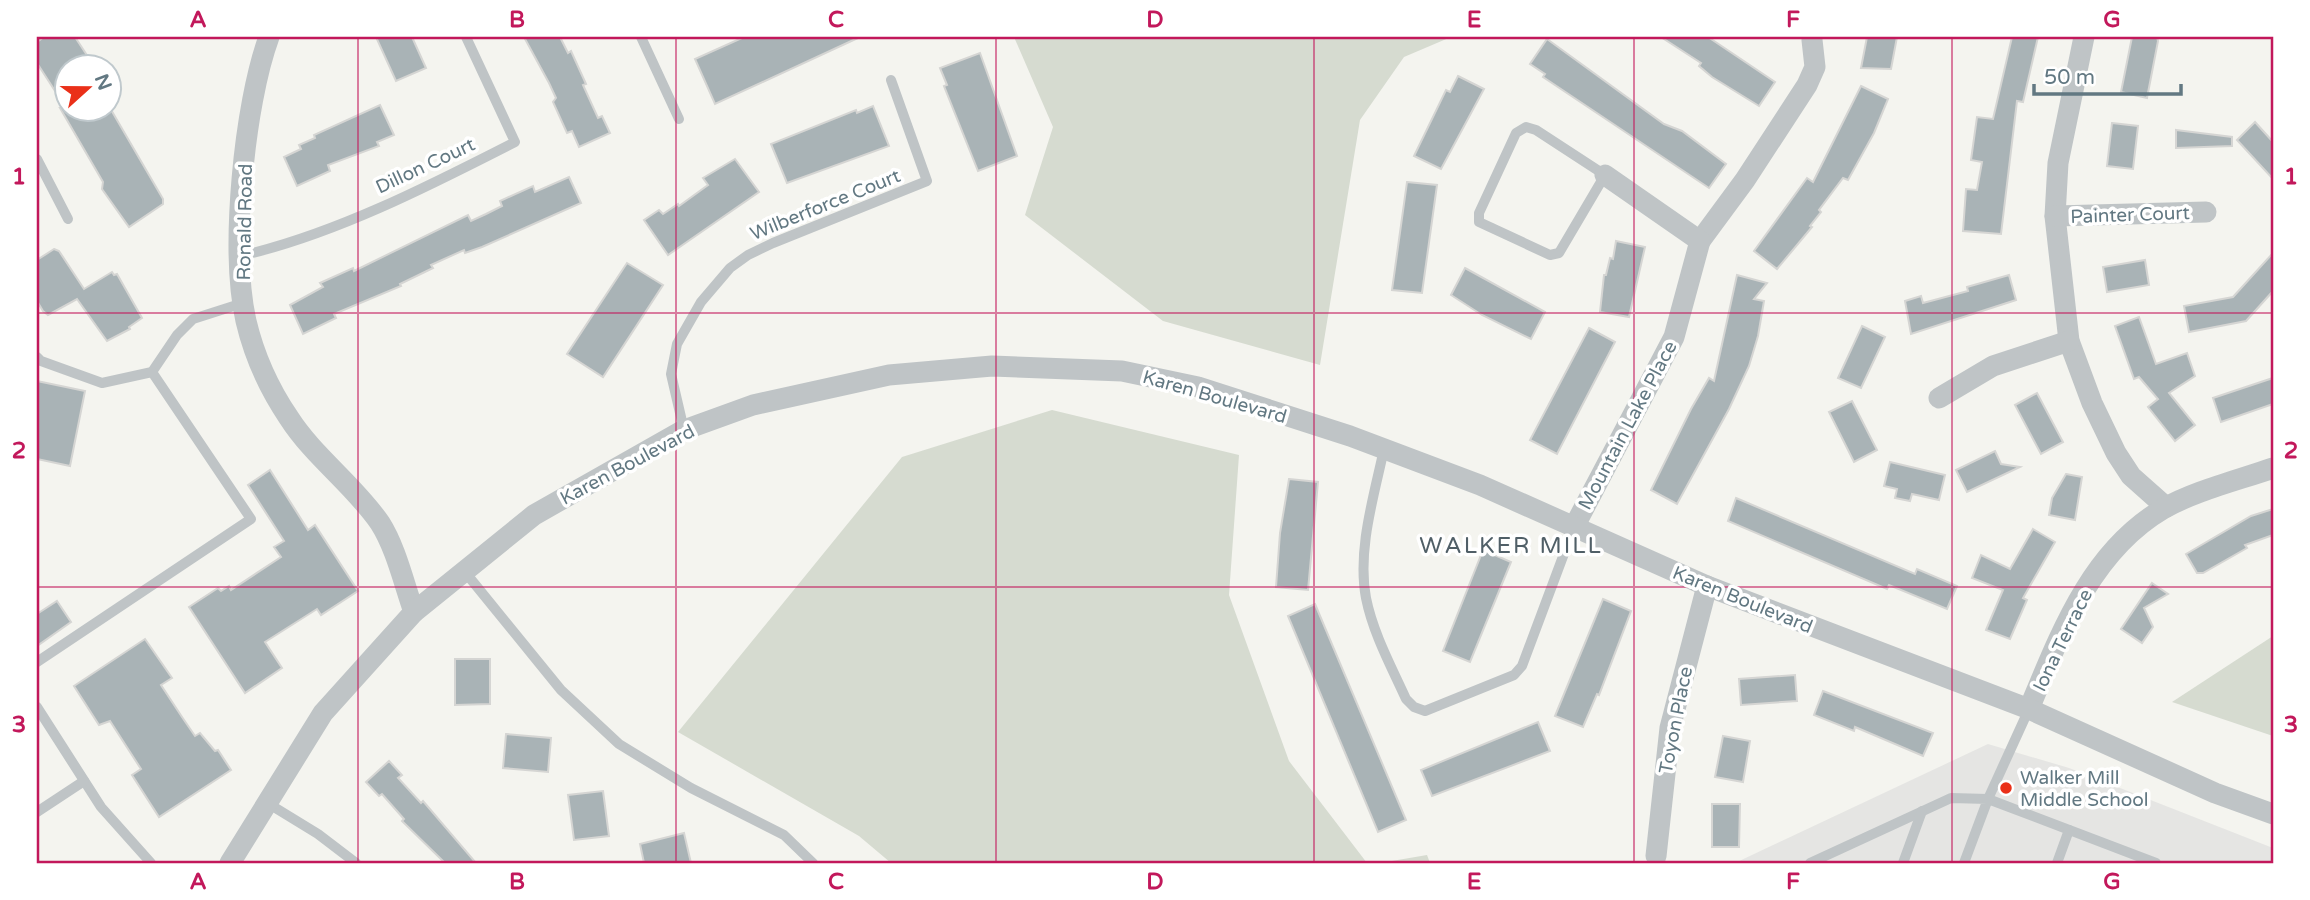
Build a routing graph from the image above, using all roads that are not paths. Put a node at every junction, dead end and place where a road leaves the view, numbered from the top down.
1 (269, 37) edge
2 (466, 37) edge
3 (641, 37) edge
4 (2084, 37) edge
5 (1810, 38) edge
6 (891, 80) dead end
7 (679, 118) dead end
8 (37, 159) edge
9 (1605, 175) junction
10 (2206, 212) dead end
11 (2055, 216) junction
12 (68, 219) dead end
13 (1700, 241) junction
14 (240, 256) junction
15 (243, 303) junction
16 (2069, 341) junction
17 (37, 357) edge
18 (152, 372) junction
19 (1940, 398) dead end
20 (684, 430) junction
21 (1384, 449) junction
22 (2273, 468) edge
23 (2166, 507) junction
24 (1574, 527) junction
25 (465, 572) junction
26 (1707, 586) junction
27 (414, 612) junction
28 (37, 662) edge
29 (37, 706) edge
30 (2029, 709) junction
31 (84, 781) junction
32 (1988, 799) junction
33 (269, 804) junction
34 (1922, 811) junction
35 (37, 812) edge
36 (2273, 814) edge
37 (2068, 830) junction
38 (1656, 856) dead end
39 (151, 863) edge
40 (230, 863) edge
41 (356, 863) edge
42 (813, 863) edge
43 (1810, 863) edge
44 (1903, 863) edge
45 (1964, 863) edge
46 (2057, 863) edge
47 (2156, 863) edge

1 - 14 street, Ronald Road
2 - 14 lane, Dillon Court
3 - 7 lane
4 - 11 street
5 - 13 street, Mountain Lake Place
6 - 20 lane, Wilberforce Court
8 - 12 lane
9 - 9 lane
9 - 13 street
10 - 11 street, Painter Court
11 - 16 street
13 - 24 street, Mountain Lake Place
14 - 15 street, Ronald Road
15 - 18 lane
15 - 27 street, Ronald Road
16 - 19 street
16 - 23 street
17 - 18 lane
18 - 28 lane
20 - 21 street, Karen Boulevard
20 - 25 street, Karen Boulevard
21 - 24 street, Karen Boulevard
21 - 24 lane
22 - 23 street, Iona Terrace
23 - 30 street, Iona Terrace
24 - 26 street, Karen Boulevard
25 - 27 street, Karen Boulevard
25 - 42 lane
26 - 30 street, Karen Boulevard
26 - 38 street, Toyon Place
27 - 33 street, Karen Boulevard
29 - 31 lane
30 - 32 lane
30 - 36 street, Karen Boulevard
31 - 35 lane
31 - 39 lane
32 - 34 lane
32 - 37 lane
32 - 45 lane
33 - 40 street, Karen Boulevard
33 - 41 lane
34 - 43 lane
34 - 44 lane
37 - 46 lane
37 - 47 lane

